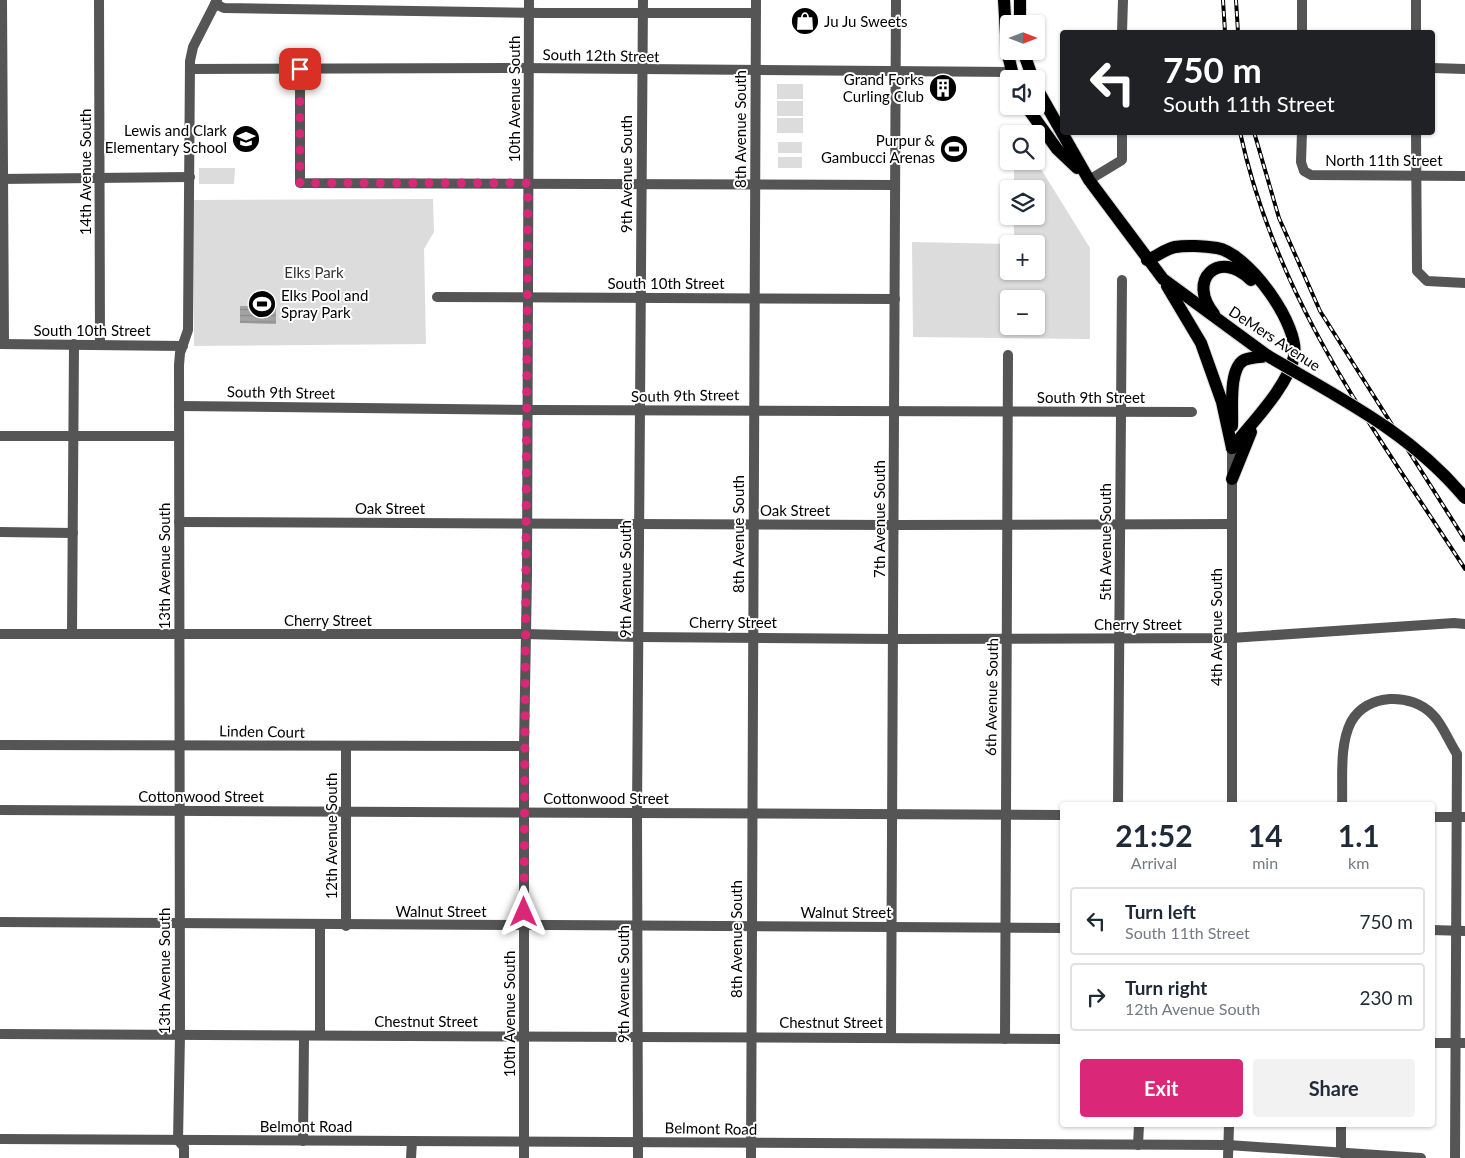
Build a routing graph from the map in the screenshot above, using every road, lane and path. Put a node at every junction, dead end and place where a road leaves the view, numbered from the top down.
1 (2, 0) edge
2 (100, 0) edge
3 (529, 0) edge
4 (643, 0) edge
5 (756, 0) edge
6 (896, 0) edge
7 (1004, 0) edge
8 (1020, 0) edge
9 (1123, 0) edge
10 (1302, 0) edge
11 (1416, 0) edge
12 (216, 2) edge
13 (529, 12) junction
14 (643, 12) junction
15 (756, 13) junction
16 (1020, 15) edge
17 (1122, 30) edge
18 (1302, 30) edge
19 (1416, 30) edge
20 (1435, 68) edge
21 (190, 69) junction
22 (300, 69) junction
23 (530, 69) junction
24 (1465, 69) edge
25 (642, 70) junction
26 (1012, 70) edge
27 (755, 71) junction
28 (896, 72) junction
29 (1000, 75) edge
30 (1045, 103) edge
31 (1049, 110) junction
32 (1031, 115) edge
33 (1033, 119) junction
34 (1060, 129) edge
35 (1063, 135) edge
36 (1122, 135) edge
37 (1302, 135) edge
38 (1416, 135) edge
39 (190, 176) junction
40 (1415, 176) junction
41 (1465, 176) edge
42 (100, 178) junction
43 (2, 179) edge
44 (1089, 180) junction
45 (528, 183) junction
46 (641, 184) junction
47 (754, 185) junction
48 (895, 185) junction
49 (1147, 260) junction
50 (1163, 279) junction
51 (1122, 280) dead end
52 (1465, 283) edge
53 (528, 296) junction
54 (437, 297) dead end
55 (641, 298) junction
56 (755, 298) junction
57 (895, 299) junction
58 (1277, 305) junction
59 (1221, 322) junction
60 (2, 344) edge
61 (74, 344) junction
62 (100, 344) junction
63 (183, 346) junction
64 (1008, 355) dead end
65 (1268, 356) junction
66 (179, 406) junction
67 (1265, 406) junction
68 (528, 410) junction
69 (754, 410) junction
70 (640, 411) junction
71 (894, 411) junction
72 (1007, 412) junction
73 (1192, 412) dead end
74 (1121, 413) junction
75 (0, 436) edge
76 (179, 436) junction
77 (72, 437) junction
78 (1232, 448) junction
79 (1232, 479) junction
80 (1465, 498) edge
81 (179, 522) junction
82 (528, 524) junction
83 (640, 524) junction
84 (1232, 524) junction
85 (754, 525) junction
86 (894, 525) junction
87 (1007, 525) junction
88 (1121, 525) junction
89 (0, 532) edge
90 (73, 532) junction
91 (1465, 624) edge
92 (0, 634) edge
93 (72, 634) junction
94 (179, 634) junction
95 (525, 634) junction
96 (639, 637) junction
97 (753, 637) junction
98 (1006, 638) junction
99 (1231, 638) junction
100 (893, 639) junction
101 (1120, 639) junction
102 (0, 745) edge
103 (179, 745) junction
104 (524, 746) junction
105 (346, 747) junction
106 (1118, 802) edge
107 (1232, 802) edge
108 (1342, 802) edge
109 (0, 810) edge
110 (178, 811) junction
111 (346, 812) junction
112 (524, 813) junction
113 (637, 813) junction
114 (751, 814) junction
115 (892, 814) junction
116 (1005, 815) junction
117 (1060, 815) edge
118 (1435, 817) edge
119 (1461, 817) edge
120 (0, 922) edge
121 (179, 924) junction
122 (320, 925) junction
123 (346, 926) junction
124 (524, 926) junction
125 (638, 926) junction
126 (751, 927) junction
127 (892, 927) junction
128 (1005, 928) junction
129 (1060, 928) edge
130 (1435, 930) edge
131 (1460, 931) edge
132 (0, 1034) edge
133 (180, 1035) junction
134 (320, 1035) junction
135 (304, 1036) junction
136 (639, 1036) junction
137 (524, 1037) junction
138 (751, 1037) junction
139 (892, 1038) junction
140 (1006, 1038) junction
141 (1060, 1039) edge
142 (1435, 1043) edge
143 (1460, 1043) edge
144 (1138, 1127) edge
145 (1229, 1127) edge
146 (1341, 1127) edge
147 (0, 1139) edge
148 (178, 1140) junction
149 (303, 1140) junction
150 (412, 1141) junction
151 (525, 1142) junction
152 (638, 1142) junction
153 (751, 1143) junction
154 (1138, 1145) junction
155 (1228, 1145) junction
156 (1345, 1155) edge
157 (184, 1158) edge
158 (411, 1158) edge
159 (524, 1158) edge
160 (638, 1158) edge
161 (751, 1158) edge
162 (1228, 1158) edge
163 (1410, 1158) edge
164 (1421, 1158) edge
165 (1455, 1158) edge

1 - 43 street
2 - 42 street, 14th Avenue South
3 - 13 street, 10th Avenue South
4 - 14 street, 9th Avenue South
5 - 15 street, 8th Avenue South
6 - 28 street, 7th Avenue South
7 - 26 main road
8 - 16 main road
9 - 17 street
10 - 18 street
11 - 19 street
12 - 13 street
12 - 21 street, 13th Avenue South
13 - 14 street
13 - 23 street, 10th Avenue South
14 - 15 street
14 - 25 street, 9th Avenue South
15 - 27 street, 8th Avenue South
20 - 24 street
21 - 22 street, South 12th Street
21 - 39 street, 13th Avenue South
22 - 23 street, South 12th Street
22 - 45 street
23 - 25 street, South 12th Street
23 - 45 street, 10th Avenue South
25 - 27 street, South 12th Street
25 - 46 street, 9th Avenue South
27 - 28 street, South 12th Street
27 - 47 street, 8th Avenue South
28 - 29 street, South 12th Street
28 - 48 street, 7th Avenue South
30 - 31 main road, DeMers Avenue
31 - 33 main road
31 - 34 main road, DeMers Avenue
32 - 33 main road, DeMers Avenue
33 - 44 main road, DeMers Avenue
35 - 44 main road, DeMers Avenue
36 - 44 street
37 - 40 street, North 11th Street
38 - 40 street
39 - 42 street
39 - 63 street, 13th Avenue South
40 - 41 street, North 11th Street
40 - 52 street
42 - 43 street
42 - 62 street, 14th Avenue South
43 - 60 street
44 - 49 main road, DeMers Avenue
45 - 46 street
45 - 53 street, 10th Avenue South
46 - 47 street
46 - 55 street, 9th Avenue South
47 - 48 street
47 - 56 street, 8th Avenue South
48 - 57 street, 7th Avenue South
49 - 50 main road, DeMers Avenue
49 - 58 main road
50 - 59 main road, DeMers Avenue
50 - 78 main road
51 - 74 street, 5th Avenue South
53 - 54 street, South 10th Street
53 - 55 street, South 10th Street
53 - 68 street, 10th Avenue South
55 - 56 street, South 10th Street
55 - 70 street, 9th Avenue South
56 - 57 street, South 10th Street
56 - 69 street, 8th Avenue South
57 - 71 street, 7th Avenue South
58 - 59 main road
58 - 67 main road
59 - 65 main road, DeMers Avenue
60 - 61 street, South 10th Street
61 - 62 street, South 10th Street
61 - 77 street
62 - 63 street, South 10th Street
63 - 66 street, 13th Avenue South
64 - 72 street, 6th Avenue South
65 - 78 main road
65 - 80 main road, DeMers Avenue, bridge
66 - 68 street, South 9th Street
66 - 76 street, 13th Avenue South
67 - 78 main road
67 - 79 main road
68 - 70 street, South 9th Street
68 - 82 street, 10th Avenue South
69 - 70 street, South 9th Street
69 - 71 street, South 9th Street
69 - 85 street, 8th Avenue South
70 - 83 street, 9th Avenue South
71 - 72 street, South 9th Street
71 - 86 street, 7th Avenue South
72 - 74 street, South 9th Street
72 - 87 street, 6th Avenue South
73 - 74 street, South 9th Street
74 - 88 street, 5th Avenue South
75 - 77 street
76 - 77 street
76 - 81 street, 13th Avenue South
77 - 90 street
78 - 79 street, 4th Avenue South
79 - 84 street, 4th Avenue South
81 - 82 street, Oak Street
81 - 94 street, 13th Avenue South
82 - 83 street, Oak Street
82 - 95 street, 10th Avenue South
83 - 85 street, Oak Street
83 - 96 street, 9th Avenue South
84 - 88 street, Oak Street
84 - 99 street, 4th Avenue South
85 - 86 street, Oak Street
85 - 97 street, 8th Avenue South
86 - 87 street, Oak Street
86 - 100 street, 7th Avenue South
87 - 88 street, Oak Street
87 - 98 street, 6th Avenue South
88 - 101 street, 5th Avenue South
89 - 90 street
90 - 93 street
91 - 99 street, Cherry Street
92 - 93 street, Cherry Street
93 - 94 street, Cherry Street
94 - 95 street, Cherry Street
94 - 103 street, 13th Avenue South
95 - 96 street, Cherry Street
95 - 104 street, 10th Avenue South
96 - 97 street, Cherry Street
96 - 113 street, 9th Avenue South
97 - 100 street, Cherry Street
97 - 114 street, 8th Avenue South
98 - 100 street, Cherry Street
98 - 101 street, Cherry Street
98 - 116 street, 6th Avenue South
99 - 101 street, Cherry Street
99 - 107 street, 4th Avenue South
100 - 115 street, 7th Avenue South
101 - 106 street, 5th Avenue South
102 - 103 street, Linden Court
103 - 105 street, Linden Court
103 - 110 street, 13th Avenue South
104 - 105 street, Linden Court
104 - 112 street, 10th Avenue South
105 - 111 street, 12th Avenue South
108 - 119 street
109 - 110 street, Cottonwood Street
110 - 111 street, Cottonwood Street
110 - 121 street, 13th Avenue South
111 - 112 street, Cottonwood Street
111 - 123 street, 12th Avenue South
112 - 113 street, Cottonwood Street
112 - 124 street, 10th Avenue South
113 - 114 street, Cottonwood Street
113 - 125 street, 9th Avenue South
114 - 115 street, Cottonwood Street
114 - 126 street, 8th Avenue South
115 - 116 street, Cottonwood Street
115 - 127 street, 7th Avenue South
116 - 117 street, Cottonwood Street
116 - 128 street, 6th Avenue South
118 - 119 street
119 - 131 street
120 - 121 street, Walnut Street
121 - 122 street, Walnut Street
121 - 133 street, 13th Avenue South
122 - 123 street, Walnut Street
122 - 134 street
123 - 124 street, Walnut Street
124 - 125 street, Walnut Street
124 - 137 street, 10th Avenue South
125 - 126 street, Walnut Street
125 - 136 street, 9th Avenue South
126 - 127 street, Walnut Street
126 - 138 street, 8th Avenue South
127 - 128 street, Walnut Street
127 - 139 street, 7th Avenue South
128 - 129 street, Walnut Street
128 - 140 street, 6th Avenue South
130 - 131 street
131 - 143 street
132 - 133 street, Chestnut Street
133 - 135 street, Chestnut Street
133 - 148 street, 13th Avenue South
134 - 135 street, Chestnut Street
134 - 137 street, Chestnut Street
135 - 149 street
136 - 137 street, Chestnut Street
136 - 138 street, Chestnut Street
136 - 152 street, 9th Avenue South
137 - 151 street, 10th Avenue South
138 - 139 street, Chestnut Street
138 - 153 street, 8th Avenue South
139 - 140 street, Chestnut Street
140 - 141 street, Chestnut Street
142 - 143 street
143 - 165 street
144 - 154 street
145 - 155 street
146 - 156 street
147 - 148 street, Belmont Road
148 - 149 street, Belmont Road
148 - 157 street, 13th Avenue South
149 - 150 street, Belmont Road
150 - 151 street, Belmont Road
150 - 158 street
151 - 152 street, Belmont Road
151 - 159 street, 10th Avenue South
152 - 153 street, Belmont Road
152 - 160 street, 9th Avenue South
153 - 154 street, Belmont Road
153 - 161 street, 8th Avenue South
154 - 155 street, Belmont Road
155 - 156 street, Belmont Road
155 - 162 street
156 - 163 street, Belmont Road
163 - 164 street, Belmont Road

